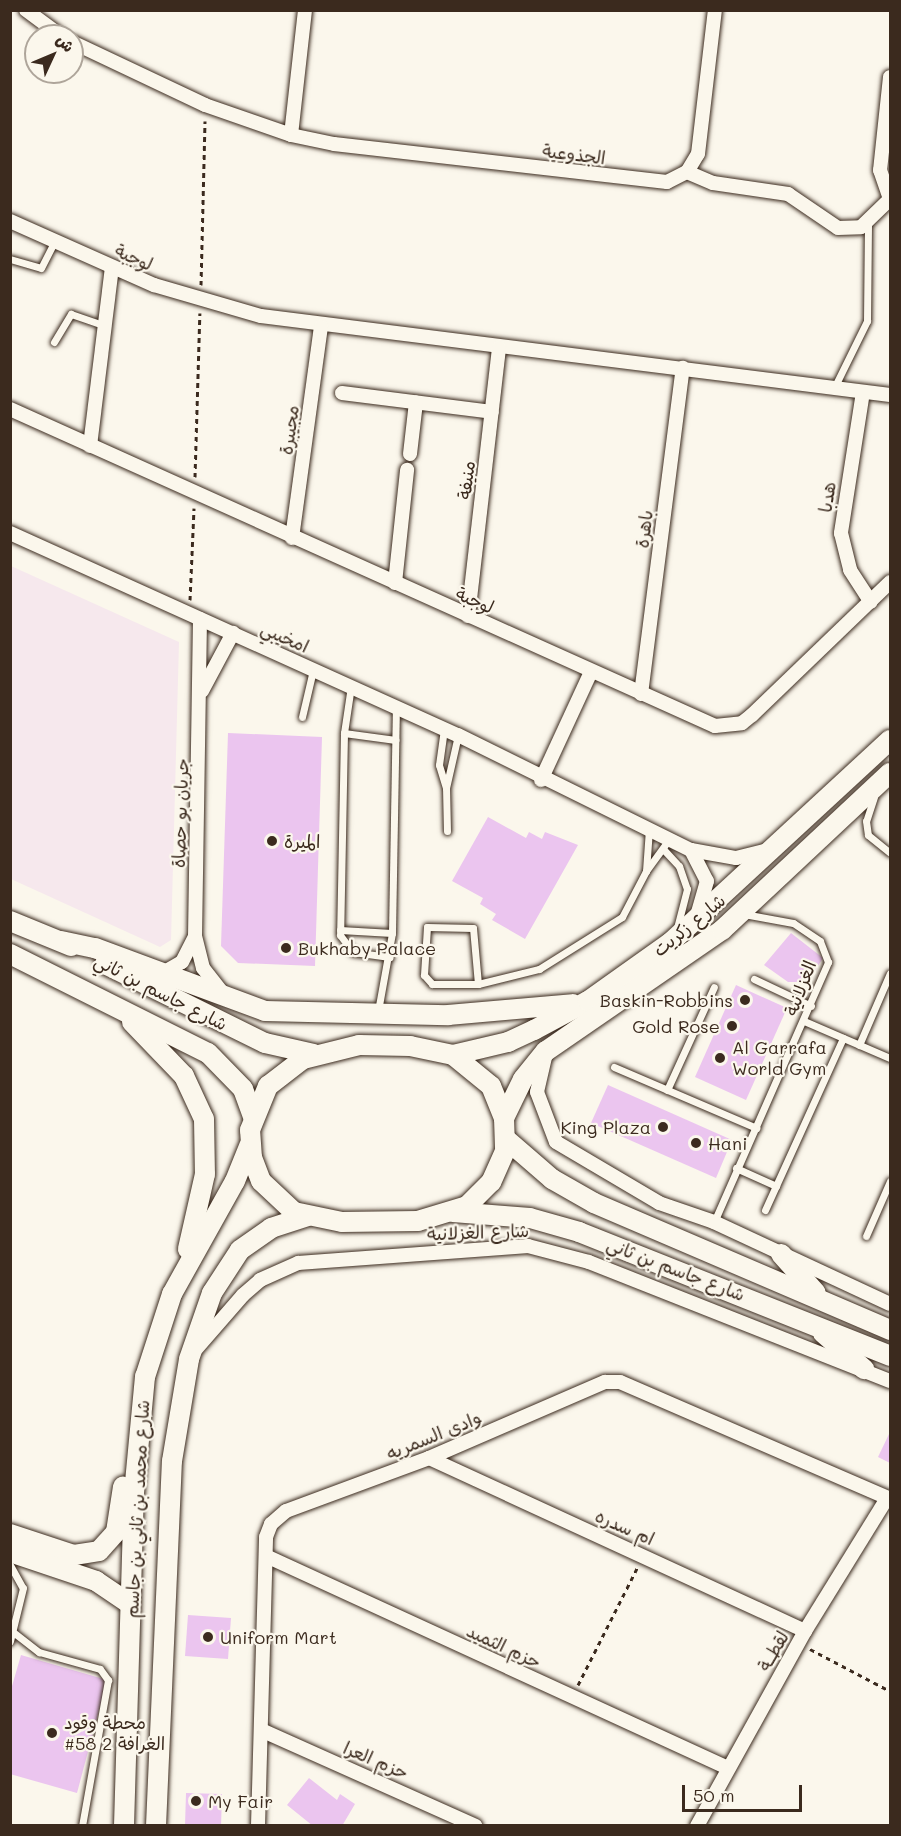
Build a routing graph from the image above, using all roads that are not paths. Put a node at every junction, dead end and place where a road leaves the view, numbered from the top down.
1 (26, 10) edge
2 (305, 10) edge
3 (715, 10) edge
4 (45, 24) edge
5 (84, 48) edge
6 (891, 77) edge
7 (291, 135) junction
8 (687, 172) junction
9 (890, 199) edge
10 (10, 221) edge
11 (868, 222) junction
12 (55, 241) junction
13 (10, 259) edge
14 (112, 267) junction
15 (105, 326) junction
16 (321, 327) junction
17 (54, 342) dead end
18 (499, 348) junction
19 (683, 368) junction
20 (834, 388) junction
21 (863, 392) junction
22 (342, 393) dead end
23 (891, 395) edge
24 (416, 402) junction
25 (10, 409) edge
26 (492, 412) junction
27 (90, 446) junction
28 (410, 454) dead end
29 (407, 470) dead end
30 (10, 533) edge
31 (292, 538) junction
32 (891, 582) edge
33 (394, 583) junction
34 (871, 602) junction
35 (195, 616) junction
36 (468, 616) junction
37 (234, 633) junction
38 (314, 669) junction
39 (591, 672) junction
40 (351, 686) junction
41 (202, 690) junction
42 (641, 694) junction
43 (396, 706) junction
44 (302, 717) dead end
45 (444, 729) junction
46 (345, 733) junction
47 (458, 735) junction
48 (396, 740) junction
49 (891, 740) edge
50 (884, 779) edge
51 (541, 780) junction
52 (446, 788) junction
53 (649, 828) junction
54 (447, 831) dead end
55 (784, 842) junction
56 (667, 844) junction
57 (691, 850) junction
58 (891, 853) edge
59 (646, 871) junction
60 (742, 914) junction
61 (10, 921) edge
62 (691, 927) junction
63 (339, 930) junction
64 (393, 933) junction
65 (195, 936) junction
66 (61, 941) junction
67 (671, 942) junction
68 (10, 954) edge
69 (390, 957) junction
70 (891, 973) edge
71 (161, 974) junction
72 (754, 979) dead end
73 (478, 984) junction
74 (714, 987) dead end
75 (588, 1001) junction
76 (240, 1005) junction
77 (811, 1006) junction
78 (117, 1008) junction
79 (377, 1015) junction
80 (804, 1021) junction
81 (843, 1038) junction
82 (859, 1045) junction
83 (546, 1051) junction
84 (314, 1054) junction
85 (453, 1055) junction
86 (891, 1058) edge
87 (614, 1067) dead end
88 (667, 1090) junction
89 (253, 1116) junction
90 (504, 1118) junction
91 (756, 1128) junction
92 (507, 1140) junction
93 (250, 1144) junction
94 (736, 1168) junction
95 (891, 1181) edge
96 (776, 1186) junction
97 (765, 1210) dead end
98 (453, 1212) junction
99 (307, 1216) junction
100 (714, 1222) junction
101 (866, 1236) dead end
102 (781, 1254) junction
103 (182, 1272) junction
104 (822, 1299) junction
105 (891, 1304) edge
106 (808, 1320) junction
107 (891, 1330) edge
108 (891, 1356) edge
109 (189, 1359) junction
110 (864, 1369) junction
111 (891, 1381) edge
112 (429, 1458) junction
113 (136, 1464) junction
114 (889, 1498) edge
115 (10, 1534) edge
116 (10, 1552) edge
117 (266, 1556) junction
118 (10, 1565) edge
119 (130, 1604) junction
120 (13, 1632) junction
121 (802, 1637) junction
122 (10, 1641) edge
123 (261, 1730) junction
124 (728, 1768) junction
125 (82, 1826) edge
126 (124, 1826) edge
127 (156, 1826) edge
128 (258, 1826) edge
129 (476, 1826) edge
130 (697, 1826) edge

1 - 4 street
2 - 7 street
3 - 8 street
5 - 7 street, الجذوعية
6 - 9 street
7 - 8 street, الجذوعية
8 - 11 street
9 - 11 street
10 - 12 street, لوجبة
11 - 20 lane
12 - 13 lane
12 - 14 street, لوجبة
14 - 15 street
14 - 16 street, لوجبة
15 - 17 lane
15 - 27 street
16 - 18 street, لوجبة
16 - 31 street, مجيبرة
18 - 19 street, لوجبة
18 - 26 street, منيفة
19 - 20 street, لوجبة
19 - 42 street, باهرة
20 - 21 street, لوجبة
21 - 23 street, لوجبة
21 - 34 street, هدبا
22 - 24 street
24 - 26 street
24 - 28 street
25 - 27 street, لوجبة
26 - 36 street, منيفة
27 - 31 street, لوجبة
29 - 33 street
30 - 35 street, امخيبي
31 - 33 street, لوجبة
32 - 34 street, لوجبة
33 - 36 street, لوجبة
34 - 42 street, لوجبة
35 - 37 street, امخيبي
35 - 41 street, جريان بو حصاة
36 - 39 street, لوجبة
37 - 38 street, امخيبي
37 - 41 street, جريان بو حصاة
38 - 40 street, امخيبي
38 - 44 lane
39 - 42 street, لوجبة
39 - 51 street
40 - 43 street, امخيبي
40 - 46 lane
41 - 65 street, جريان بو حصاة
43 - 45 street, امخيبي
43 - 48 lane
45 - 47 street, امخيبي
45 - 52 lane
46 - 48 lane
46 - 63 lane
47 - 51 street, امخيبي
47 - 52 lane
48 - 64 lane
49 - 55 main road, شارع زكريت
50 - 58 lane
50 - 60 main road, شارع زكريت
51 - 53 street, امخيبي
52 - 54 lane
53 - 56 street, امخيبي
53 - 59 lane
55 - 57 street, امخيبي
55 - 62 main road, شارع زكريت
56 - 57 street, امخيبي
56 - 59 lane
56 - 67 lane
57 - 62 street, امخيبي
59 - 73 lane
60 - 77 lane, الغزلانية
60 - 83 main road, شارع زكريت
61 - 66 main road, شارع جاسم بن ثاني
62 - 67 main road, شارع زكريت
63 - 64 lane
63 - 69 lane
64 - 69 lane
65 - 71 street, جريان بو حصاة
65 - 76 street, جريان بو حصاة
66 - 71 main road
66 - 84 main road, شارع جاسم بن ثاني
67 - 75 main road, شارع زكريت
68 - 78 main road, شارع جاسم بن ثاني
69 - 79 lane
70 - 82 lane
71 - 76 main road
72 - 77 lane
73 - 73 lane
74 - 88 lane
75 - 79 main road
75 - 85 main road, شارع زكريت
76 - 79 main road
77 - 80 lane, الغزلانية
78 - 89 main road, شارع جاسم بن ثاني
78 - 103 main road
80 - 81 lane
80 - 91 lane, الغزلانية
81 - 82 lane
81 - 96 lane
82 - 86 lane
83 - 90 main road, شارع زكريت
83 - 100 street
84 - 85 main road
84 - 89 main road
85 - 90 main road
87 - 88 lane
88 - 91 lane
89 - 93 main road
90 - 92 main road
91 - 94 lane, الغزلانية
92 - 98 main road
92 - 104 main road, شارع جاسم بن ثاني
93 - 99 main road
93 - 103 main road, شارع محمد بن ثاني بن جاسم
94 - 96 lane
94 - 100 lane, الغزلانية
95 - 101 lane
96 - 97 lane
98 - 99 main road
98 - 106 main road, شارع جاسم بن ثاني
99 - 109 main road, شارع محمد بن ثاني بن جاسم
100 - 102 street
102 - 104 main road
102 - 105 street
103 - 113 main road, شارع محمد بن ثاني بن جاسم
104 - 107 main road, شارع جاسم بن ثاني
106 - 108 main road, شارع جاسم بن ثاني
106 - 110 main road
109 - 110 street, شارع الغزلانية
109 - 127 main road, شارع محمد بن ثاني بن جاسم
110 - 111 street, شارع الغزلانية
112 - 114 street, وادى السمريه
112 - 117 street, وادى السمريه
112 - 121 street, ام سدره
113 - 115 main road
113 - 119 main road, شارع محمد بن ثاني بن جاسم
114 - 121 street, لقطــة
116 - 119 main road
117 - 123 street, وادى السمريه
117 - 124 street, حزم الثميد
118 - 120 lane
119 - 126 main road, شارع محمد بن ثاني بن جاسم
120 - 122 lane
120 - 125 lane
121 - 124 street, لقطــة
123 - 128 street, وادى السمريه
123 - 129 street, حزم العرا
124 - 130 street, لقطــة

